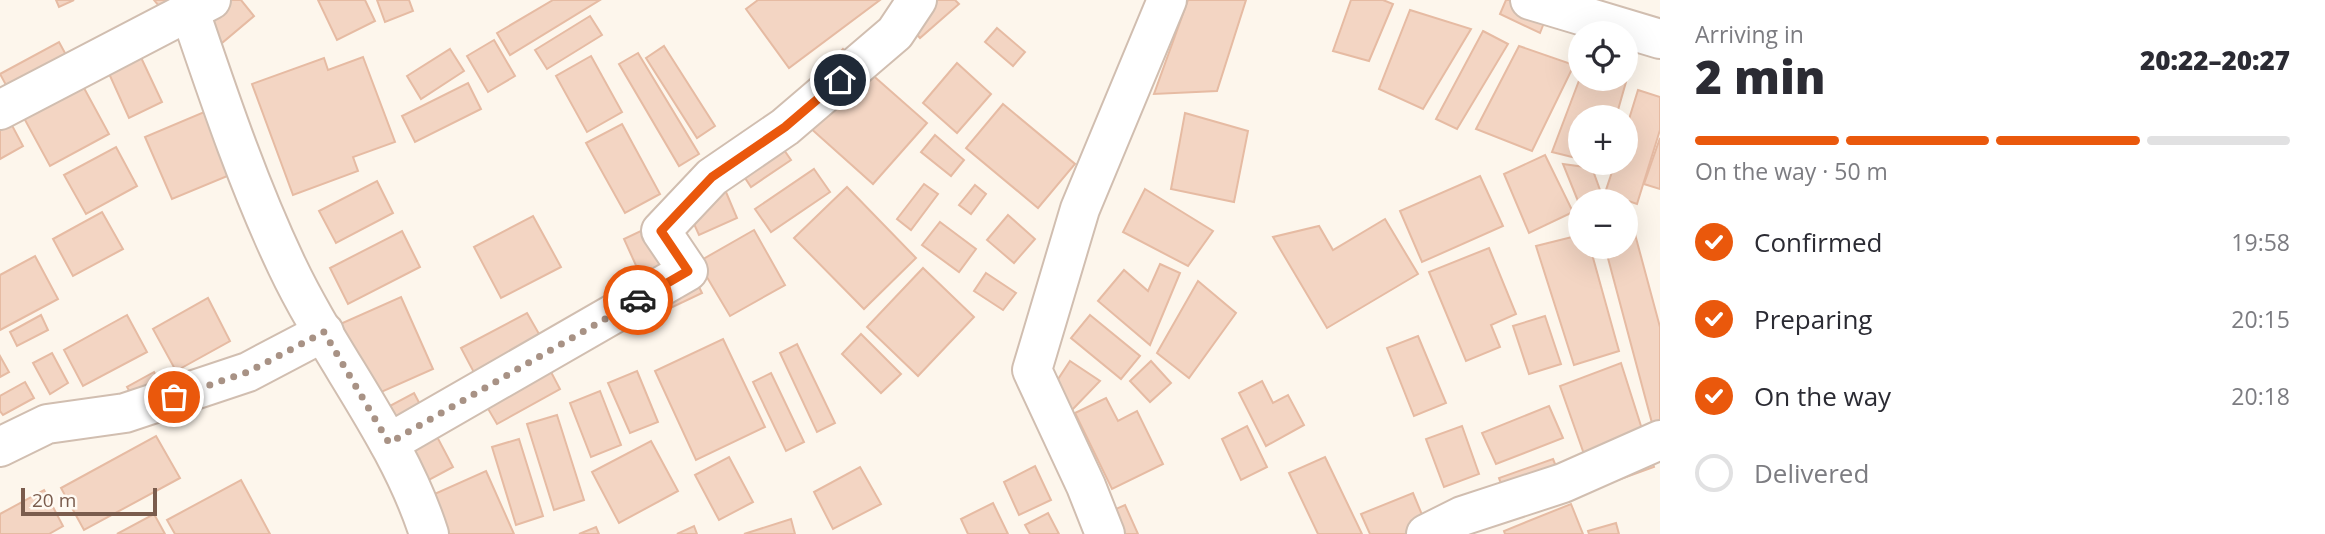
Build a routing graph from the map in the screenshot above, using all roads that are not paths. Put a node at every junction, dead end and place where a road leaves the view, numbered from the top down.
1 (917, 0) edge
2 (1167, 0) edge
3 (1530, 0) edge
4 (201, 6) edge
5 (1660, 39) edge
6 (0, 110) edge
7 (324, 332) junction
8 (1660, 440) edge
9 (389, 443) junction
10 (0, 447) edge
11 (429, 534) edge
12 (1105, 534) edge
13 (1426, 534) edge

1 - 9 street
2 - 12 street
3 - 5 street
4 - 6 street
4 - 7 street
7 - 9 street
7 - 10 street
8 - 13 street
9 - 11 street

